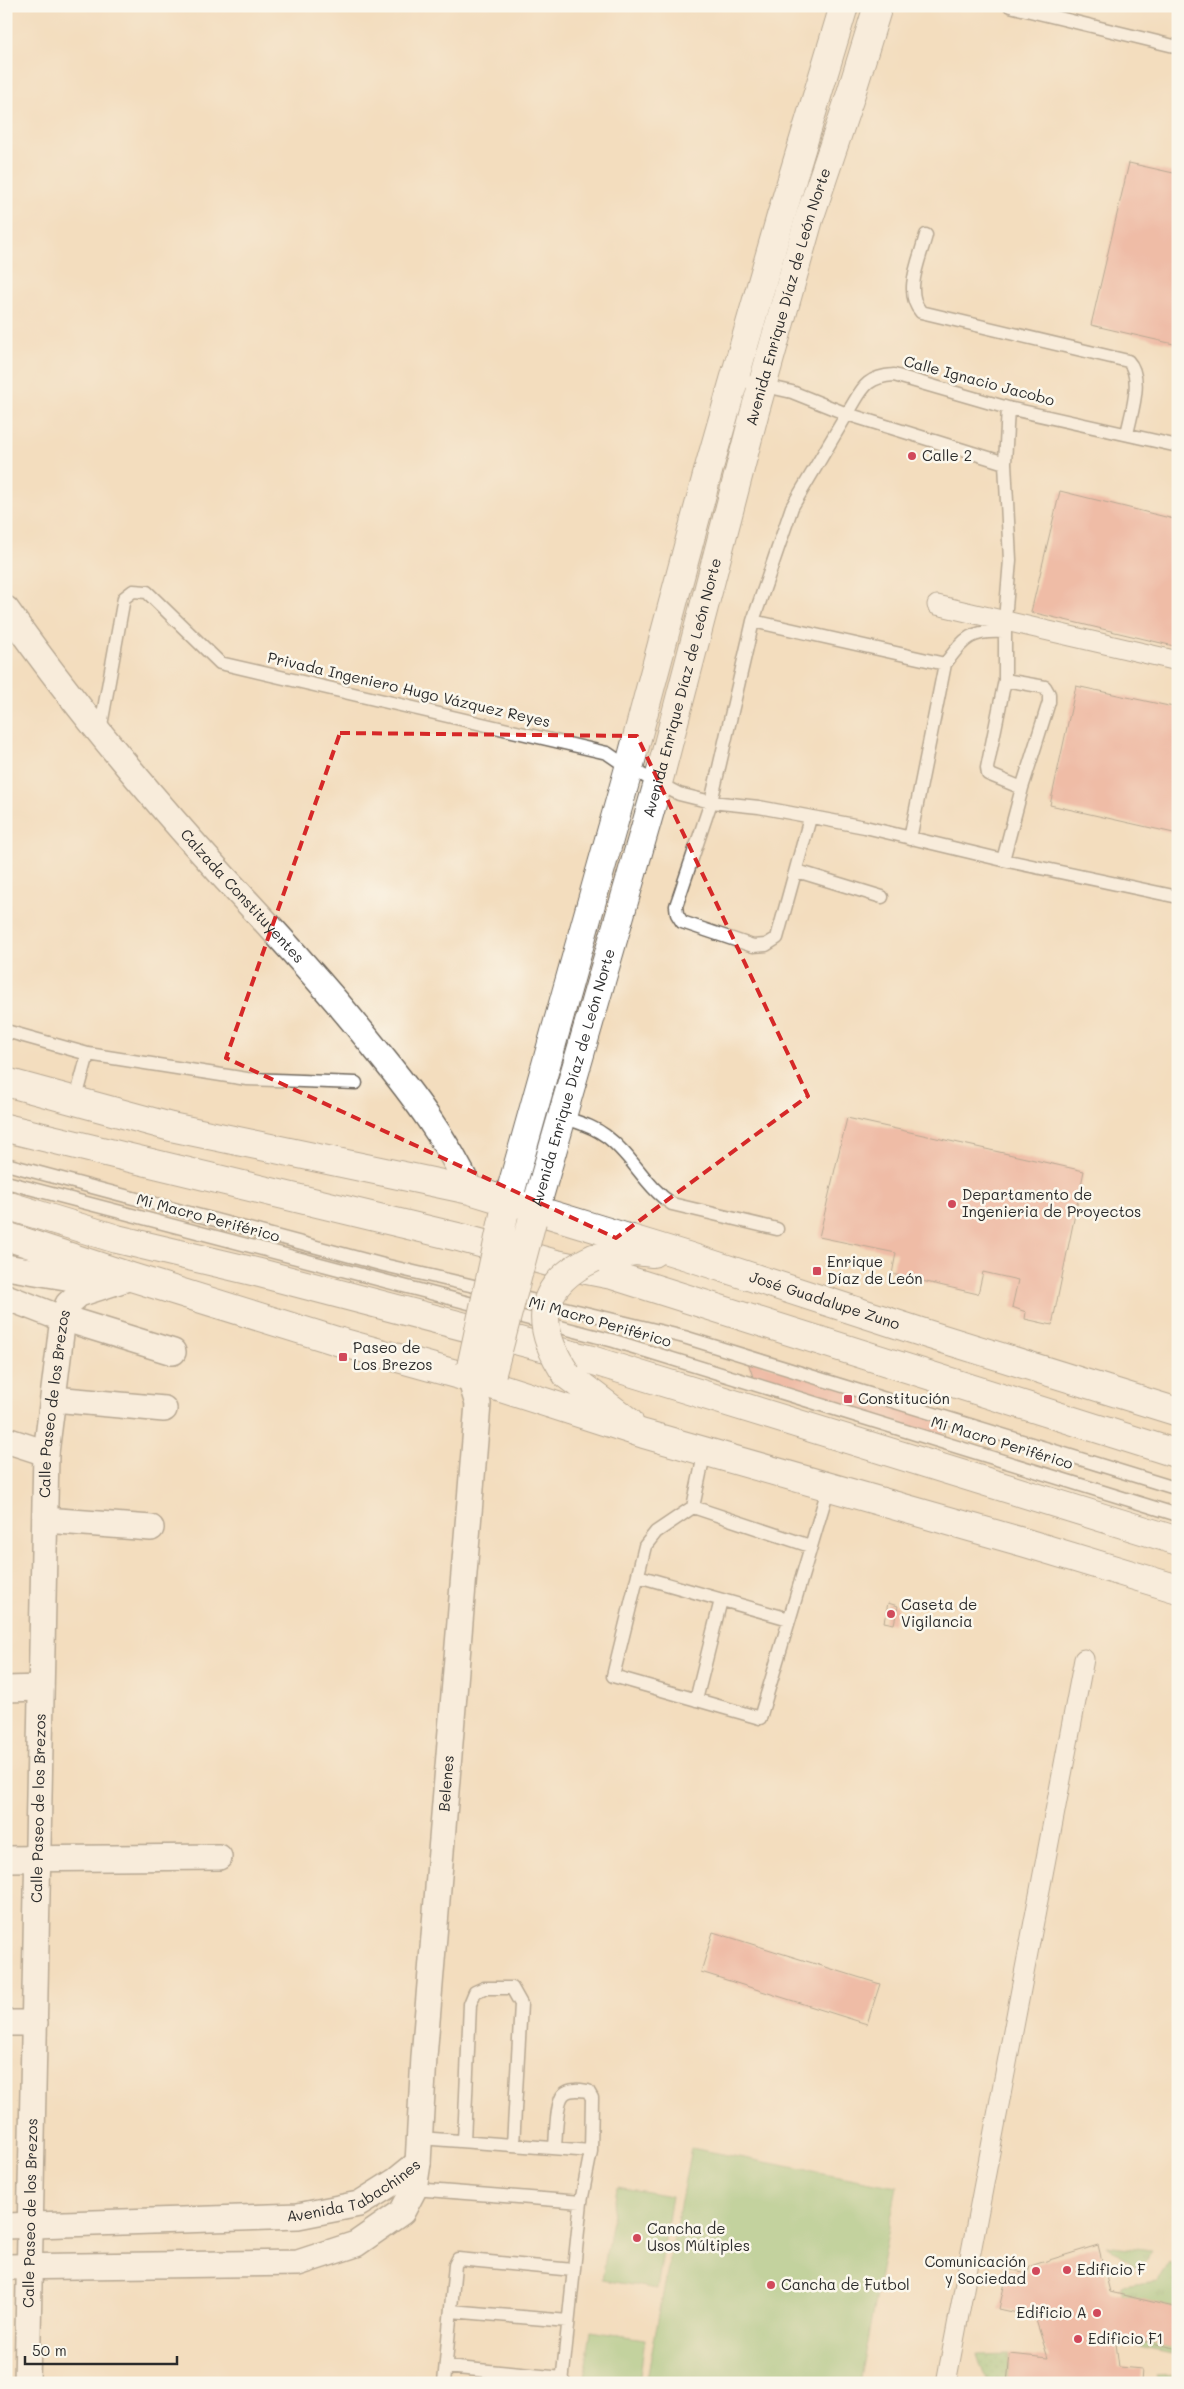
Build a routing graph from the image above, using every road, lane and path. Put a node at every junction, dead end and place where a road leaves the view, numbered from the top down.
1 (844, 6) edge
2 (878, 6) edge
3 (1010, 6) edge
4 (1178, 47) edge
5 (926, 235) dead end
6 (735, 379) junction
7 (762, 386) junction
8 (1008, 408) junction
9 (847, 414) junction
10 (1127, 434) junction
11 (1178, 446) edge
12 (1005, 463) junction
13 (937, 605) dead end
14 (6, 609) edge
15 (753, 621) junction
16 (1004, 626) junction
17 (1178, 661) edge
18 (945, 664) junction
19 (1005, 680) junction
20 (99, 732) junction
21 (629, 768) junction
22 (658, 783) junction
23 (1022, 788) junction
24 (711, 802) junction
25 (810, 818) junction
26 (910, 839) junction
27 (1003, 860) junction
28 (797, 871) junction
29 (882, 897) dead end
30 (1178, 897) edge
31 (6, 1032) edge
32 (88, 1054) junction
33 (6, 1082) edge
34 (356, 1083) dead end
35 (75, 1102) junction
36 (563, 1117) junction
37 (6, 1128) edge
38 (6, 1164) edge
39 (6, 1182) edge
40 (470, 1190) junction
41 (6, 1205) edge
42 (506, 1208) junction
43 (534, 1215) junction
44 (777, 1229) dead end
45 (6, 1236) edge
46 (687, 1256) junction
47 (6, 1267) edge
48 (119, 1280) junction
49 (6, 1298) edge
50 (63, 1318) junction
51 (173, 1352) dead end
52 (480, 1382) junction
53 (54, 1399) junction
54 (164, 1409) dead end
55 (1178, 1412) edge
56 (644, 1434) junction
57 (6, 1440) edge
58 (705, 1450) junction
59 (46, 1452) junction
60 (1178, 1454) edge
61 (829, 1486) junction
62 (1178, 1489) edge
63 (692, 1507) junction
64 (1178, 1515) edge
65 (45, 1520) junction
66 (151, 1528) dead end
67 (1178, 1540) edge
68 (810, 1546) junction
69 (638, 1576) junction
70 (1178, 1589) edge
71 (721, 1600) junction
72 (789, 1619) junction
73 (1084, 1659) dead end
74 (41, 1688) junction
75 (6, 1689) edge
76 (696, 1700) junction
77 (219, 1857) dead end
78 (6, 1859) edge
79 (38, 1859) junction
80 (6, 2023) edge
81 (35, 2023) junction
82 (420, 2138) junction
83 (464, 2141) junction
84 (513, 2145) junction
85 (555, 2148) junction
86 (591, 2151) junction
87 (418, 2163) junction
88 (414, 2188) junction
89 (580, 2202) junction
90 (18, 2226) edge
91 (18, 2266) edge
92 (573, 2270) junction
93 (451, 2311) junction
94 (568, 2321) junction
95 (446, 2368) junction
96 (563, 2380) edge
97 (27, 2383) edge
98 (444, 2383) edge
99 (946, 2383) edge

1 - 6 main road, Avenida Enrique Díaz de León Norte
2 - 7 main road, Avenida Enrique Díaz de León Norte
3 - 4 lane
5 - 10 lane
6 - 7 lane
6 - 21 main road, Avenida Enrique Díaz de León Norte
7 - 9 lane
7 - 22 main road, Avenida Enrique Díaz de León Norte
8 - 9 lane, Calle Ignacio Jacobo
8 - 10 lane, Calle Ignacio Jacobo
8 - 12 lane
9 - 12 lane
9 - 15 lane, Calle Ignacio Jacobo
10 - 11 lane, Calle Ignacio Jacobo
12 - 16 lane
13 - 16 street
14 - 20 street, Calzada Constituyentes
15 - 18 lane
15 - 24 lane, Calle Ignacio Jacobo
16 - 17 street
16 - 18 lane
16 - 19 lane
18 - 26 lane
19 - 23 lane
19 - 23 lane
20 - 21 lane, Privada Ingeniero Hugo Vázquez Reyes
20 - 40 street, Calzada Constituyentes
21 - 22 lane, Privada Ingeniero Hugo Vázquez Reyes
21 - 42 main road, Avenida Enrique Díaz de León Norte
22 - 24 lane, Privada Ingeniero Hugo Vázquez Reyes
22 - 36 main road, Avenida Enrique Díaz de León Norte
23 - 27 lane
24 - 25 lane, Privada Ingeniero Hugo Vázquez Reyes
24 - 28 lane, Calle Ignacio Jacobo
25 - 26 lane, Privada Ingeniero Hugo Vázquez Reyes
25 - 28 lane
26 - 27 lane, Privada Ingeniero Hugo Vázquez Reyes
27 - 30 lane, Privada Ingeniero Hugo Vázquez Reyes
28 - 29 lane
31 - 32 lane
32 - 34 lane
32 - 35 lane
33 - 35 main road, José Guadalupe Zuno
35 - 40 main road, José Guadalupe Zuno
36 - 43 main road, Avenida Enrique Díaz de León Norte
36 - 44 lane
37 - 60 main road
38 - 62 lane, Mi Macro Periférico
39 - 64 lane, Mi Macro Periférico
40 - 42 main road, José Guadalupe Zuno
41 - 67 main road
42 - 43 main road, José Guadalupe Zuno
42 - 52 main road, Avenida Enrique Díaz de León Norte, bridge
43 - 46 main road, José Guadalupe Zuno
43 - 52 main road, Avenida Enrique Díaz de León Norte, bridge
45 - 48 main road
46 - 55 main road, José Guadalupe Zuno
46 - 56 main road, bridge
47 - 48 street
48 - 50 street, Calle Paseo de los Brezos
48 - 52 main road
49 - 50 street
50 - 51 street
50 - 53 street, Calle Paseo de los Brezos
52 - 56 main road
52 - 82 street, Belenes
53 - 54 street
53 - 59 street, Calle Paseo de los Brezos
56 - 58 main road
57 - 59 street
58 - 61 main road
58 - 63 lane
59 - 65 street, Calle Paseo de los Brezos
61 - 68 lane
61 - 70 main road
63 - 68 lane
63 - 69 lane
65 - 66 street
65 - 74 street, Calle Paseo de los Brezos
68 - 72 lane
69 - 71 lane
69 - 76 lane
71 - 72 lane
71 - 76 lane
72 - 76 lane
73 - 99 street
74 - 75 street
74 - 79 street, Calle Paseo de los Brezos
77 - 79 street
78 - 79 street
79 - 81 street, Calle Paseo de los Brezos
80 - 81 street
81 - 90 street, Calle Paseo de los Brezos
82 - 83 lane
82 - 87 street, Belenes
83 - 84 lane
83 - 84 lane
84 - 85 lane
85 - 86 lane
85 - 86 lane
86 - 89 lane
87 - 88 street, Avenida Tabachines
87 - 90 street, Avenida Tabachines
88 - 89 lane
88 - 91 street, Avenida Tabachines
89 - 92 lane
90 - 91 street, Calle Paseo de los Brezos
91 - 97 street, Calle Paseo de los Brezos
92 - 93 lane
92 - 94 lane
93 - 94 lane
93 - 95 lane
94 - 96 lane
95 - 96 lane
95 - 98 lane

